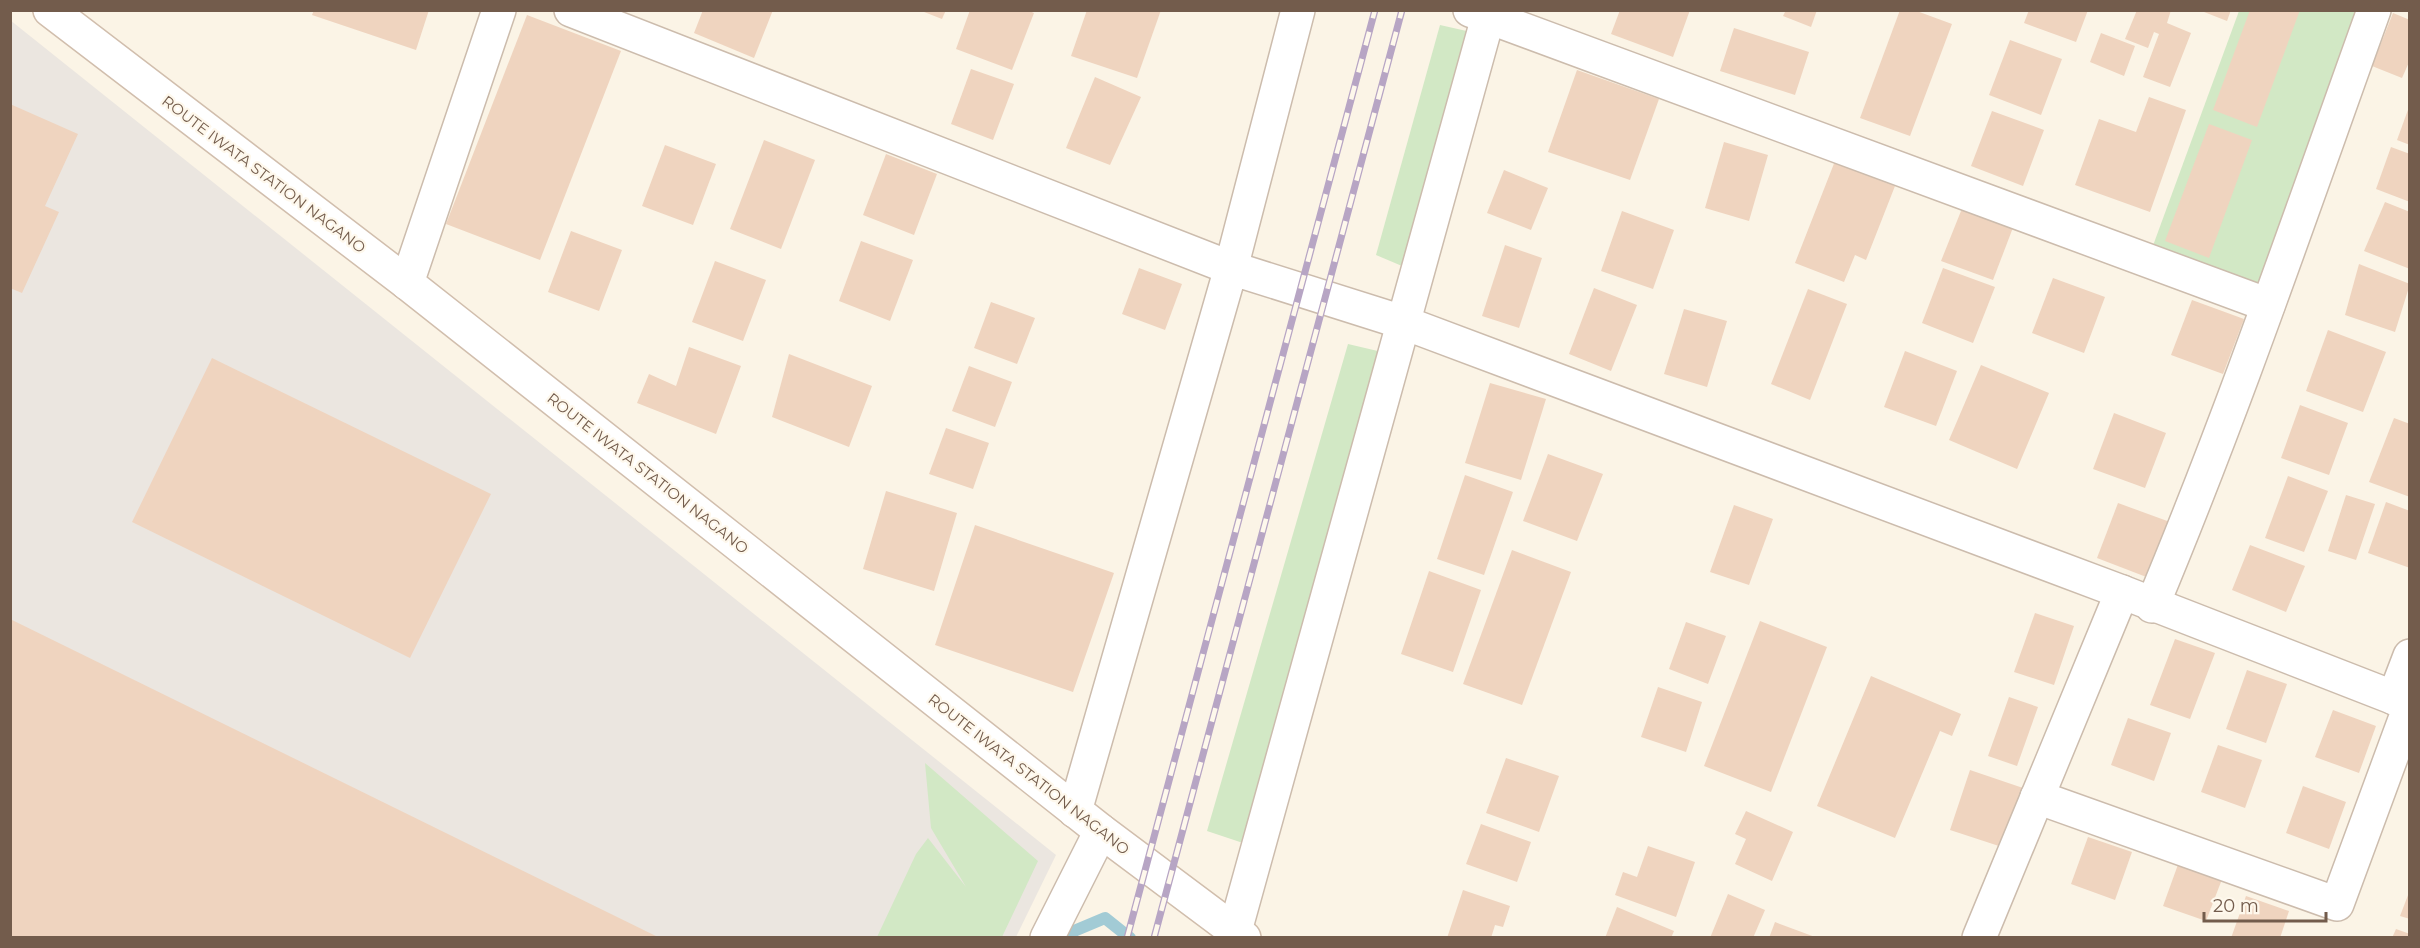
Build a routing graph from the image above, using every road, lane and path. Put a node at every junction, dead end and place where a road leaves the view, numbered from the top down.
1 (50, 10) edge
2 (499, 10) edge
3 (571, 10) edge
4 (1298, 10) edge
5 (2374, 10) edge
6 (1482, 13) edge
7 (1231, 268) junction
8 (407, 282) junction
9 (2268, 305) junction
10 (1402, 322) junction
11 (2121, 592) junction
12 (2152, 606) junction
13 (2409, 656) edge
14 (2404, 703) edge
15 (2037, 797) junction
16 (1075, 811) junction
17 (1101, 831) junction
18 (1237, 935) edge
19 (1047, 938) edge
20 (1979, 938) edge

1 - 8 street, ROUTE IWATA STATION NAGANO
2 - 8 street
3 - 7 street
4 - 7 street
5 - 9 street
6 - 9 street
6 - 10 street
7 - 10 street
7 - 16 street
8 - 16 street, ROUTE IWATA STATION NAGANO
9 - 12 street
10 - 11 street
10 - 18 street
11 - 12 street
11 - 15 street
12 - 14 street
13 - 14 street
14 - 15 street
15 - 20 street
16 - 17 street, ROUTE IWATA STATION NAGANO
17 - 18 street, ROUTE IWATA STATION NAGANO
17 - 19 street

